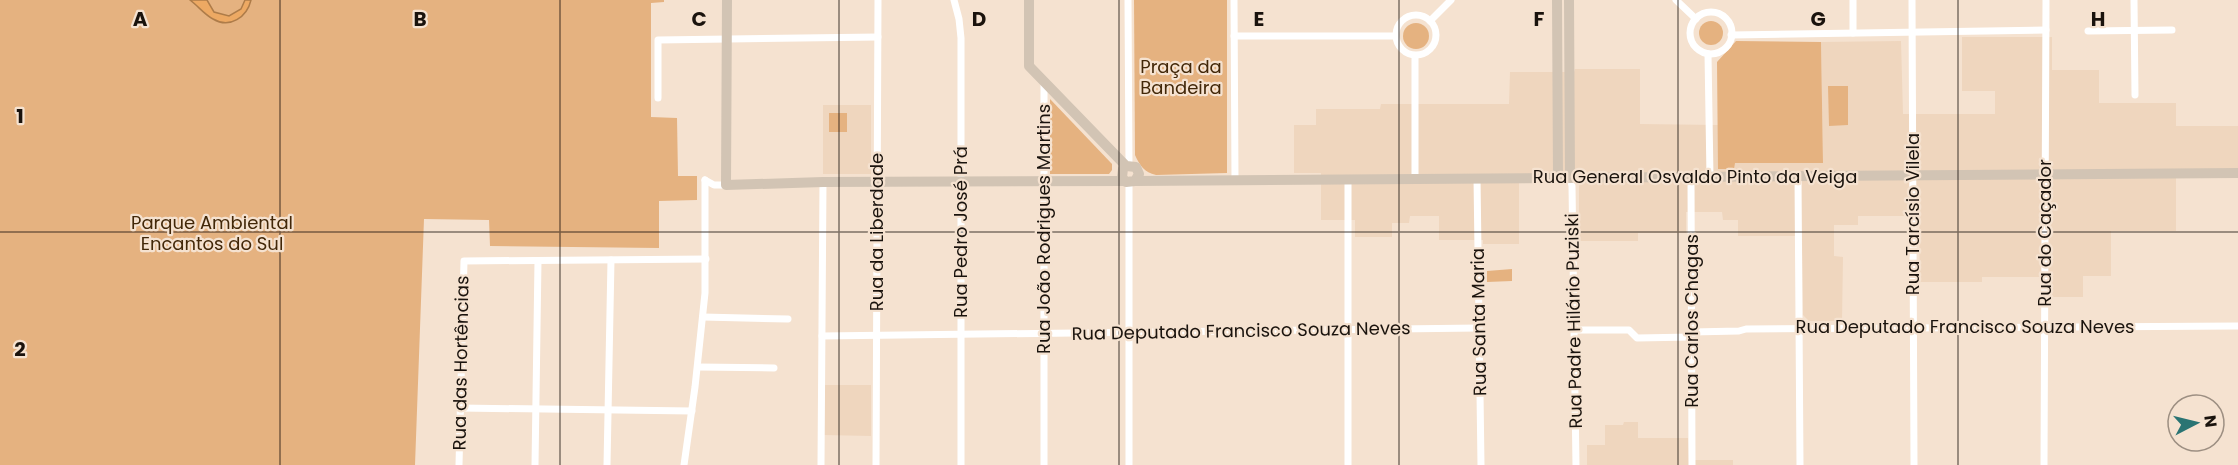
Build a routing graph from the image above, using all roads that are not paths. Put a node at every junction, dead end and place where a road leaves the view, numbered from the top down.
1 (727, 0) edge
2 (878, 0) edge
3 (954, 0) edge
4 (1029, 0) edge
5 (1128, 0) edge
6 (1234, 0) edge
7 (1451, 0) edge
8 (1557, 0) edge
9 (1569, 0) edge
10 (1676, 0) edge
11 (1853, 0) edge
12 (1912, 0) edge
13 (2046, 0) edge
14 (2134, 0) edge
15 (1696, 19) junction
16 (1430, 21) junction
17 (2046, 30) junction
18 (2172, 30) dead end
19 (2088, 31) dead end
20 (2135, 31) junction
21 (1912, 32) junction
22 (1853, 33) junction
23 (1731, 35) junction
24 (1234, 36) junction
25 (1395, 36) junction
26 (878, 37) junction
27 (727, 39) junction
28 (1708, 54) junction
29 (1415, 56) junction
30 (1044, 82) junction
31 (2135, 95) dead end
32 (658, 98) dead end
33 (1131, 167) junction
34 (2238, 173) edge
35 (2045, 175) junction
36 (1798, 176) junction
37 (1913, 176) junction
38 (1691, 177) junction
39 (1710, 177) junction
40 (1477, 178) junction
41 (1558, 178) junction
42 (1570, 178) junction
43 (1348, 179) junction
44 (1415, 179) junction
45 (1153, 180) junction
46 (1235, 180) junction
47 (961, 181) junction
48 (1044, 181) junction
49 (823, 182) junction
50 (877, 182) junction
51 (1129, 182) junction
52 (714, 185) junction
53 (726, 185) junction
54 (705, 191) junction
55 (706, 259) junction
56 (611, 260) junction
57 (538, 261) junction
58 (703, 318) junction
59 (788, 319) dead end
60 (2238, 326) edge
61 (2044, 327) junction
62 (1479, 328) junction
63 (1799, 328) junction
64 (1914, 328) junction
65 (1348, 330) junction
66 (1574, 330) junction
67 (1129, 332) junction
68 (1044, 333) junction
69 (961, 334) junction
70 (1692, 334) junction
71 (877, 335) junction
72 (822, 336) junction
73 (698, 367) junction
74 (774, 368) dead end
75 (460, 408) junction
76 (536, 409) junction
77 (608, 410) junction
78 (692, 411) junction
79 (459, 465) edge
80 (535, 465) edge
81 (608, 465) edge
82 (684, 465) edge
83 (821, 465) edge
84 (876, 465) edge
85 (961, 465) edge
86 (1044, 465) edge
87 (1129, 465) edge
88 (1348, 465) edge
89 (1481, 465) edge
90 (1576, 465) edge
91 (1692, 465) edge
92 (1800, 465) edge
93 (1914, 465) edge
94 (2044, 465) edge

1 - 27 street
2 - 26 street, Rua da Liberdade
3 - 47 street, Rua Pedro José Prá
4 - 30 street, Rua João Rodrigues Martins
5 - 33 street
6 - 24 street
7 - 16 street
8 - 41 street
9 - 42 street
10 - 15 street
11 - 22 street
12 - 21 street, Rua Tarcísio Vilela
13 - 17 street, Rua do Caçador
14 - 20 street
15 - 23 street
15 - 28 street
16 - 25 street
16 - 29 street
17 - 21 street
17 - 35 street, Rua do Caçador
18 - 20 street
19 - 20 street
20 - 31 street
21 - 22 street
21 - 37 street, Rua Tarcísio Vilela
22 - 23 street
23 - 28 street
24 - 25 street
24 - 46 street
25 - 29 street
26 - 27 street
26 - 50 street, Rua da Liberdade
27 - 32 street
27 - 53 street
28 - 39 street
29 - 44 street
30 - 33 street
30 - 48 street, Rua João Rodrigues Martins
33 - 45 street
33 - 51 street
33 - 51 street
34 - 35 street, Rua General Osvaldo Pinto da Veiga
35 - 37 street, Rua General Osvaldo Pinto da Veiga
35 - 61 street, Rua do Caçador
36 - 37 street, Rua General Osvaldo Pinto da Veiga
36 - 39 street, Rua General Osvaldo Pinto da Veiga
36 - 63 street
37 - 64 street, Rua Tarcísio Vilela
38 - 39 street, Rua General Osvaldo Pinto da Veiga
38 - 42 street, Rua General Osvaldo Pinto da Veiga
38 - 70 street, Rua Carlos Chagas
40 - 41 street, Rua General Osvaldo Pinto da Veiga
40 - 44 street, Rua General Osvaldo Pinto da Veiga
40 - 62 street, Rua Santa Maria
41 - 42 street, Rua General Osvaldo Pinto da Veiga
42 - 66 street, Rua Padre Hilário Puziski
43 - 44 street, Rua General Osvaldo Pinto da Veiga
43 - 46 street, Rua General Osvaldo Pinto da Veiga
43 - 65 street
45 - 46 street, Rua General Osvaldo Pinto da Veiga
45 - 51 street, Rua General Osvaldo Pinto da Veiga
47 - 48 street, Rua General Osvaldo Pinto da Veiga
47 - 50 street, Rua General Osvaldo Pinto da Veiga
47 - 69 street, Rua Pedro José Prá
48 - 51 street, Rua General Osvaldo Pinto da Veiga
48 - 68 street, Rua João Rodrigues Martins
49 - 50 street, Rua General Osvaldo Pinto da Veiga
49 - 53 street, Rua General Osvaldo Pinto da Veiga
49 - 72 street
50 - 71 street, Rua da Liberdade
51 - 67 street
52 - 53 street, Rua General Osvaldo Pinto da Veiga
52 - 54 street
52 - 54 street, Rua General Osvaldo Pinto da Veiga
54 - 55 street
55 - 56 street
55 - 58 street
56 - 57 street
56 - 77 street
57 - 75 street, Rua das Hortências
57 - 76 street
58 - 59 street
58 - 73 street
60 - 61 street, Rua Deputado Francisco Souza Neves
61 - 64 street, Rua Deputado Francisco Souza Neves
61 - 94 street, Rua do Caçador
62 - 65 street, Rua Deputado Francisco Souza Neves
62 - 89 street, Rua Santa Maria
63 - 64 street, Rua Deputado Francisco Souza Neves
63 - 70 street, Rua Deputado Francisco Souza Neves
63 - 92 street
64 - 93 street, Rua Tarcísio Vilela
65 - 67 street, Rua Deputado Francisco Souza Neves
65 - 88 street
66 - 70 street, Rua Deputado Francisco Souza Neves
66 - 90 street, Rua Padre Hilário Puziski
67 - 68 street, Rua Deputado Francisco Souza Neves
67 - 87 street
68 - 69 street, Rua Deputado Francisco Souza Neves
68 - 86 street, Rua João Rodrigues Martins
69 - 71 street, Rua Deputado Francisco Souza Neves
69 - 85 street, Rua Pedro José Prá
70 - 91 street, Rua Carlos Chagas
71 - 72 street, Rua Deputado Francisco Souza Neves
71 - 84 street, Rua da Liberdade
72 - 83 street
73 - 74 street
73 - 78 street
75 - 76 street
75 - 79 street, Rua das Hortências
76 - 77 street
76 - 80 street
77 - 78 street
77 - 81 street
78 - 82 street

